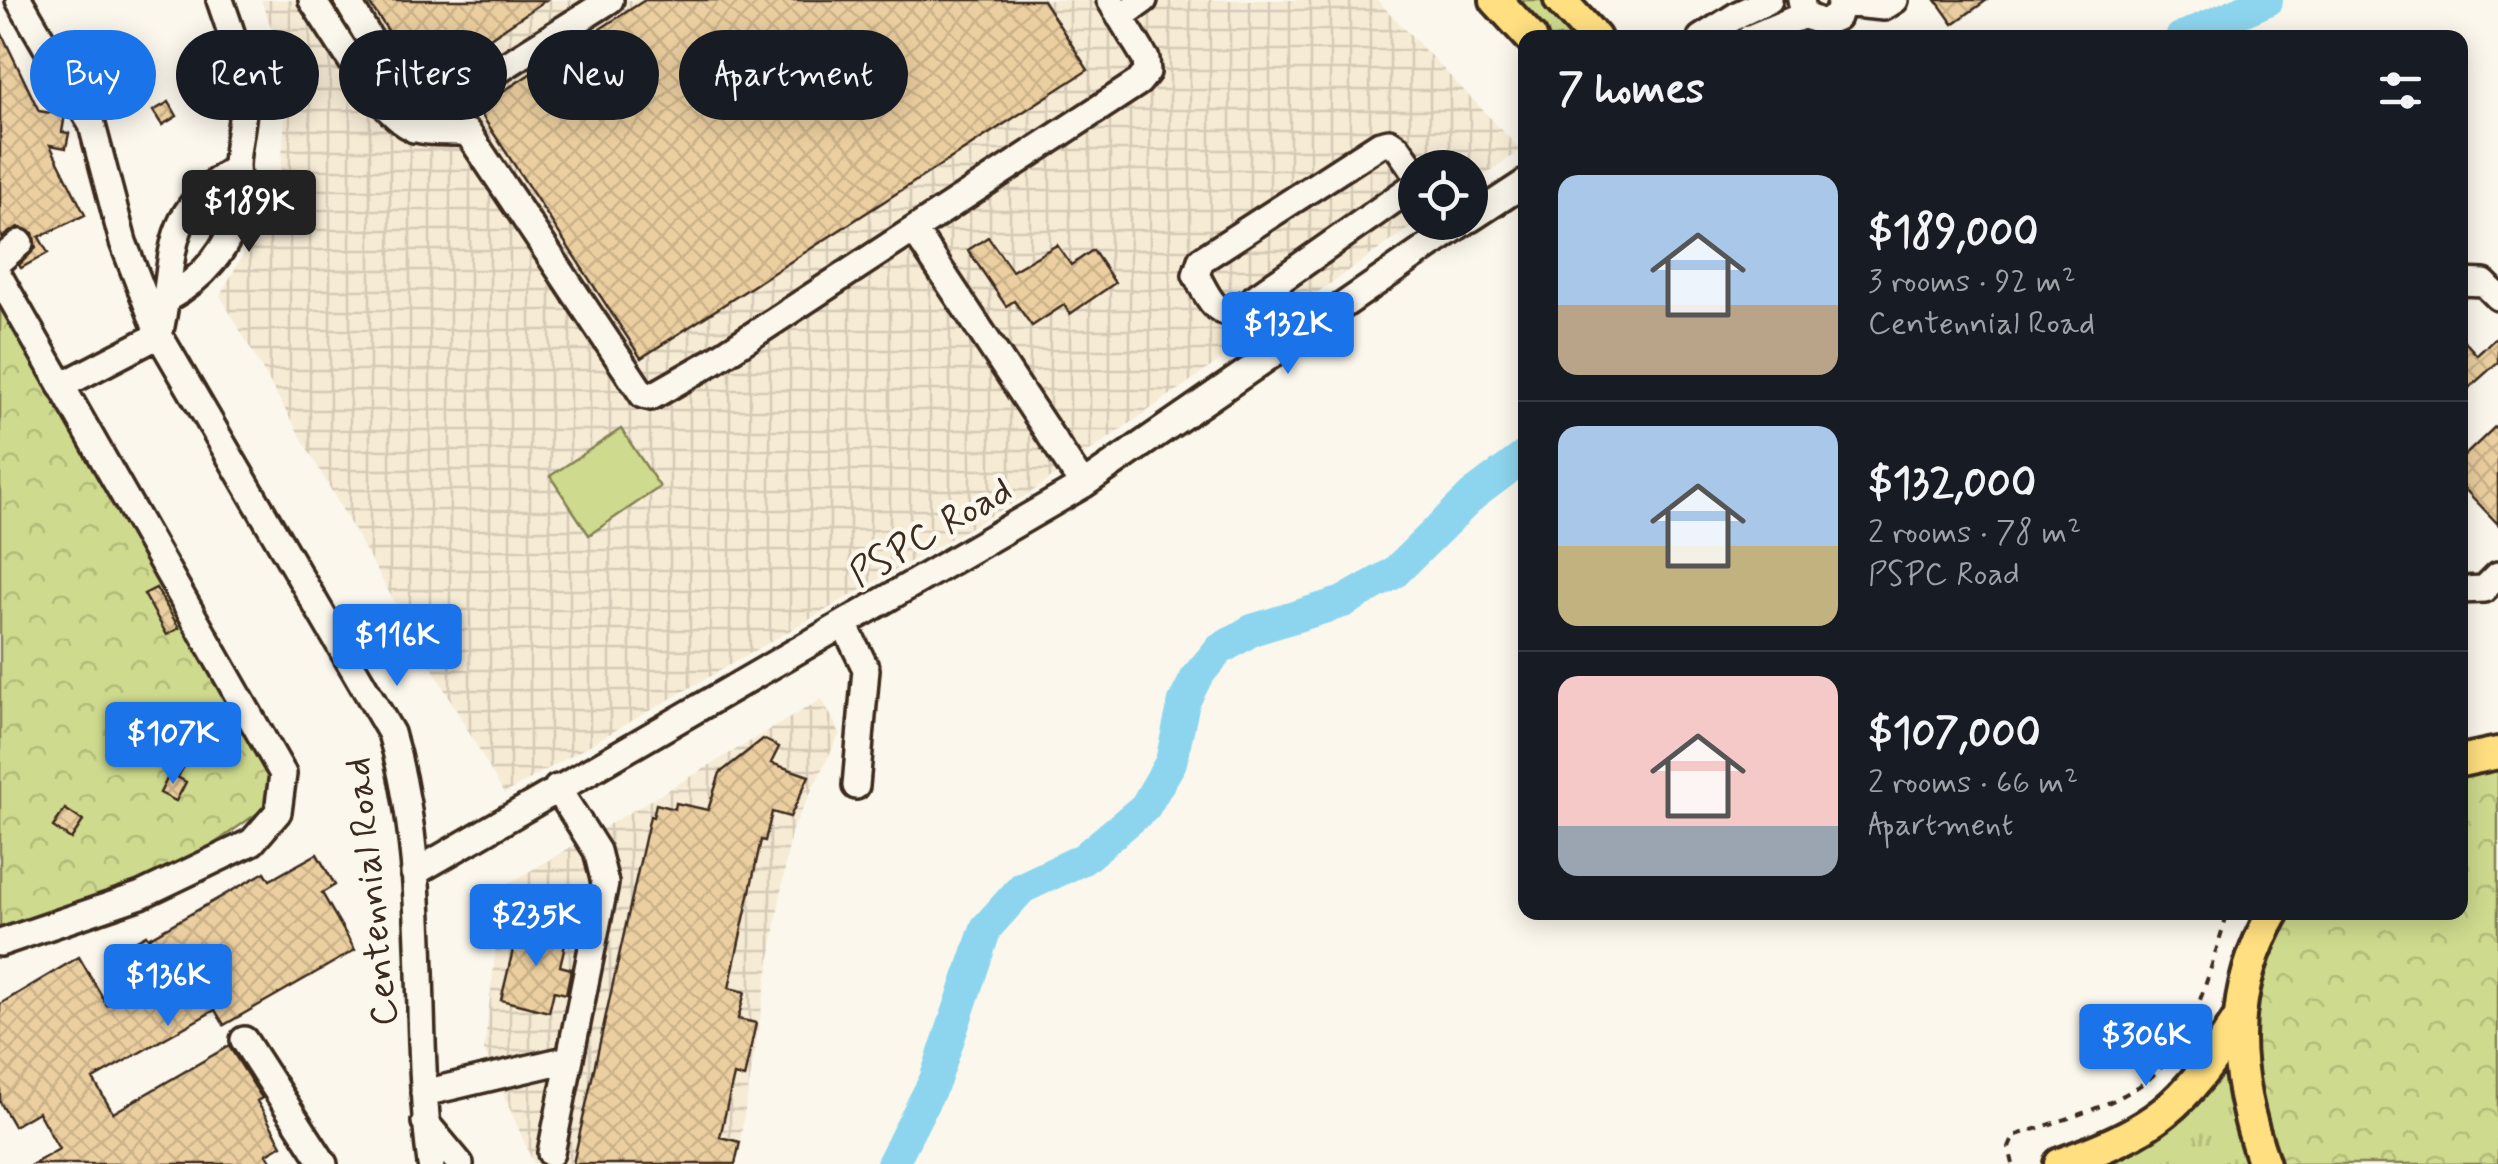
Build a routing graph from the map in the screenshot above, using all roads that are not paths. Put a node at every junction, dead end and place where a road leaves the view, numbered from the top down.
1 (18, 0) edge
2 (220, 0) edge
3 (312, 0) edge
4 (347, 0) edge
5 (610, 0) edge
6 (1144, 0) edge
7 (1496, 0) edge
8 (1560, 0) edge
9 (1769, 0) edge
10 (1895, 0) edge
11 (1842, 2) edge
12 (1802, 7) edge
13 (1115, 8) edge
14 (364, 30) edge
15 (1524, 30) edge
16 (1588, 30) edge
17 (1714, 30) edge
18 (1763, 30) edge
19 (339, 39) edge
20 (403, 120) edge
21 (414, 129) junction
22 (1399, 150) edge
23 (236, 168) junction
24 (1518, 188) edge
25 (1398, 197) edge
26 (1488, 206) edge
27 (914, 230) junction
28 (1436, 240) edge
29 (0, 278) edge
30 (2468, 283) edge
31 (2498, 297) edge
32 (168, 298) junction
33 (1235, 312) junction
34 (159, 336) junction
35 (1265, 359) junction
36 (61, 386) junction
37 (1083, 486) junction
38 (2498, 575) edge
39 (2468, 590) edge
40 (844, 624) junction
41 (2498, 752) edge
42 (2468, 759) edge
43 (856, 786) dead end
44 (558, 788) junction
45 (414, 874) junction
46 (2269, 920) edge
47 (0, 943) edge
48 (2237, 1021) junction
49 (244, 1040) dead end
50 (569, 1059) junction
51 (424, 1094) junction
52 (426, 1122) junction
53 (552, 1153) dead end
54 (324, 1164) edge
55 (431, 1164) edge
56 (460, 1164) edge
57 (2060, 1164) edge
58 (2264, 1164) edge

1 - 34 street, Centennial Road
2 - 23 street
3 - 19 street
4 - 14 street
5 - 21 street
6 - 13 street
7 - 15 main road
8 - 16 main road
9 - 17 street
10 - 11 street
11 - 12 street
12 - 18 street
13 - 27 street
20 - 21 street
21 - 27 street
22 - 33 street
23 - 32 street
23 - 32 street
24 - 26 street, PSPC Road
25 - 33 street
27 - 37 street
28 - 35 street, PSPC Road
29 - 36 street
30 - 31 street
32 - 34 street
33 - 35 street
34 - 36 street
34 - 45 street, Centennial Road
35 - 37 street, PSPC Road
36 - 47 street
37 - 40 street, PSPC Road
38 - 39 street
40 - 43 street
40 - 44 street, PSPC Road
41 - 42 main road
44 - 45 street, PSPC Road
44 - 50 street
45 - 51 street, Centennial Road
46 - 48 main road
48 - 57 main road
48 - 58 main road
49 - 54 street
50 - 51 street
50 - 53 street
51 - 52 street, Centennial Road
52 - 55 street, Centennial Road
52 - 56 street

